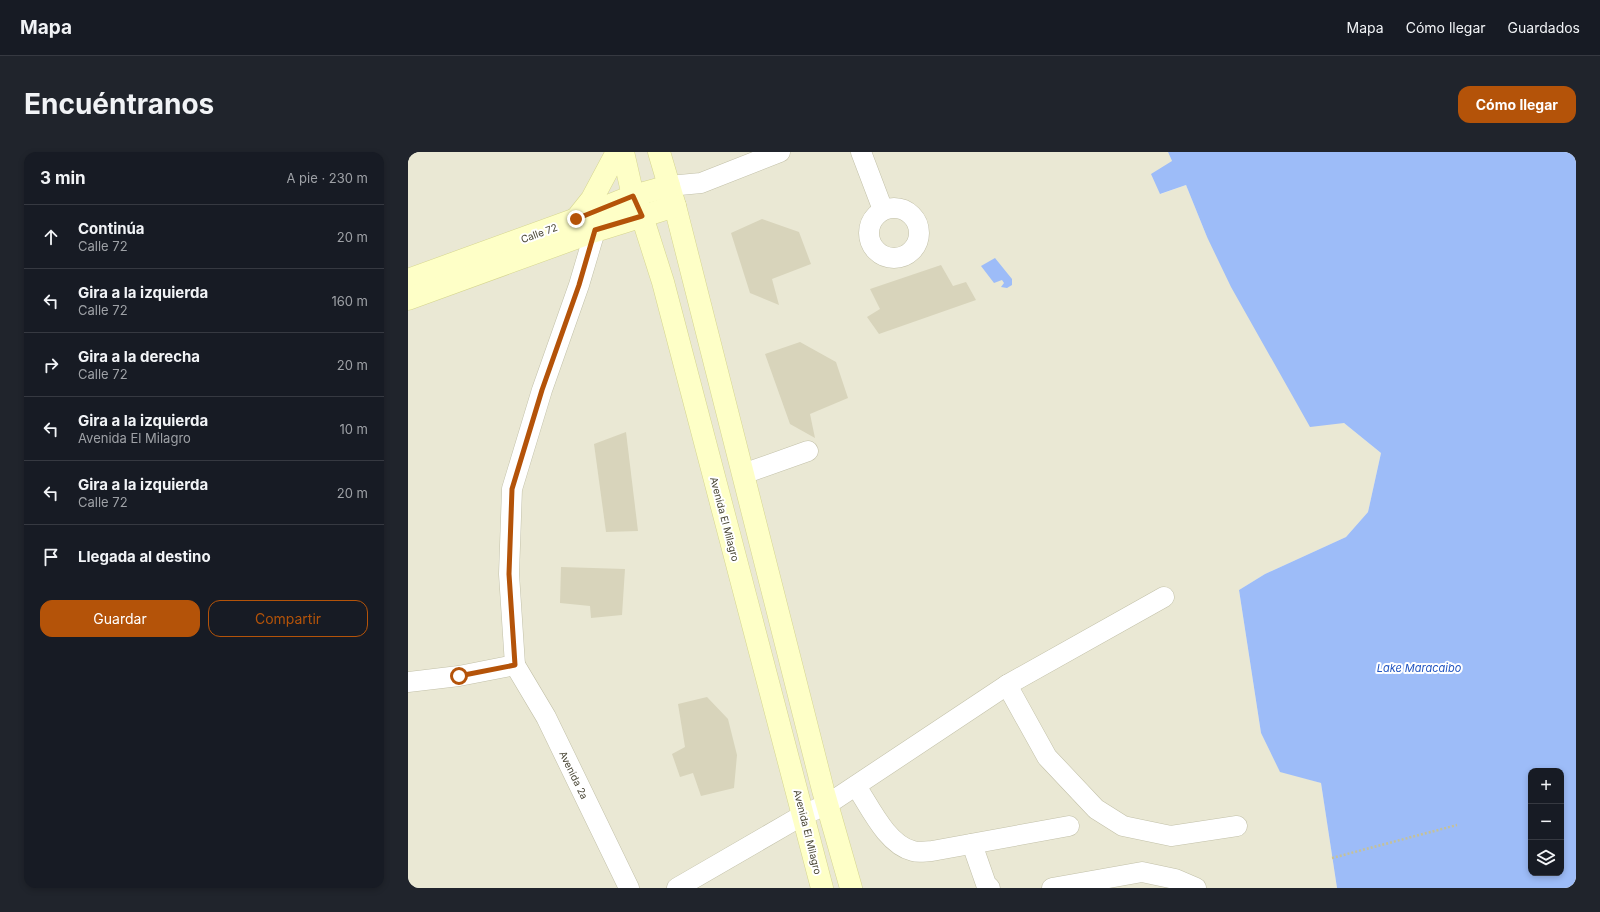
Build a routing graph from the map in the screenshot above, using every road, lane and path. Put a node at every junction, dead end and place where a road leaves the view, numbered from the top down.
1 (617, 152) edge
2 (623, 152) edge
3 (659, 152) edge
4 (780, 152) edge
5 (861, 152) edge
6 (633, 196) junction
7 (672, 196) junction
8 (883, 210) dead end
9 (642, 216) junction
10 (576, 219) junction
11 (595, 230) junction
12 (408, 280) edge
13 (408, 298) edge
14 (808, 451) dead end
15 (743, 474) junction
16 (1164, 597) dead end
17 (515, 665) junction
18 (408, 682) edge
19 (1007, 685) junction
20 (856, 786) junction
21 (828, 804) junction
22 (803, 816) junction
23 (1457, 825) dead end
24 (1069, 826) dead end
25 (1237, 826) dead end
26 (972, 844) junction
27 (1332, 858) dead end
28 (629, 888) edge
29 (677, 888) edge
30 (822, 888) edge
31 (851, 888) edge
32 (990, 888) edge
33 (1052, 888) edge
34 (1196, 888) edge

1 - 10 main road
2 - 6 main road, Avenida El Milagro
3 - 7 main road
4 - 7 street
5 - 8 street
6 - 7 main road, Calle 72
6 - 9 main road, Avenida El Milagro
6 - 10 main road, Calle 72
7 - 9 main road, Calle 72
7 - 15 main road
9 - 11 main road, Calle 72
9 - 22 main road, Avenida El Milagro
10 - 12 main road, Calle 72
11 - 13 main road, Calle 72
11 - 17 street
14 - 15 street
15 - 21 main road
16 - 19 street
17 - 18 street
17 - 28 street, Avenida 2a
19 - 20 street
19 - 25 street
20 - 21 street
20 - 26 street
21 - 22 street
21 - 31 main road
22 - 29 street
22 - 30 main road, Avenida El Milagro
23 - 27 path
24 - 26 street
26 - 32 street
33 - 34 street

